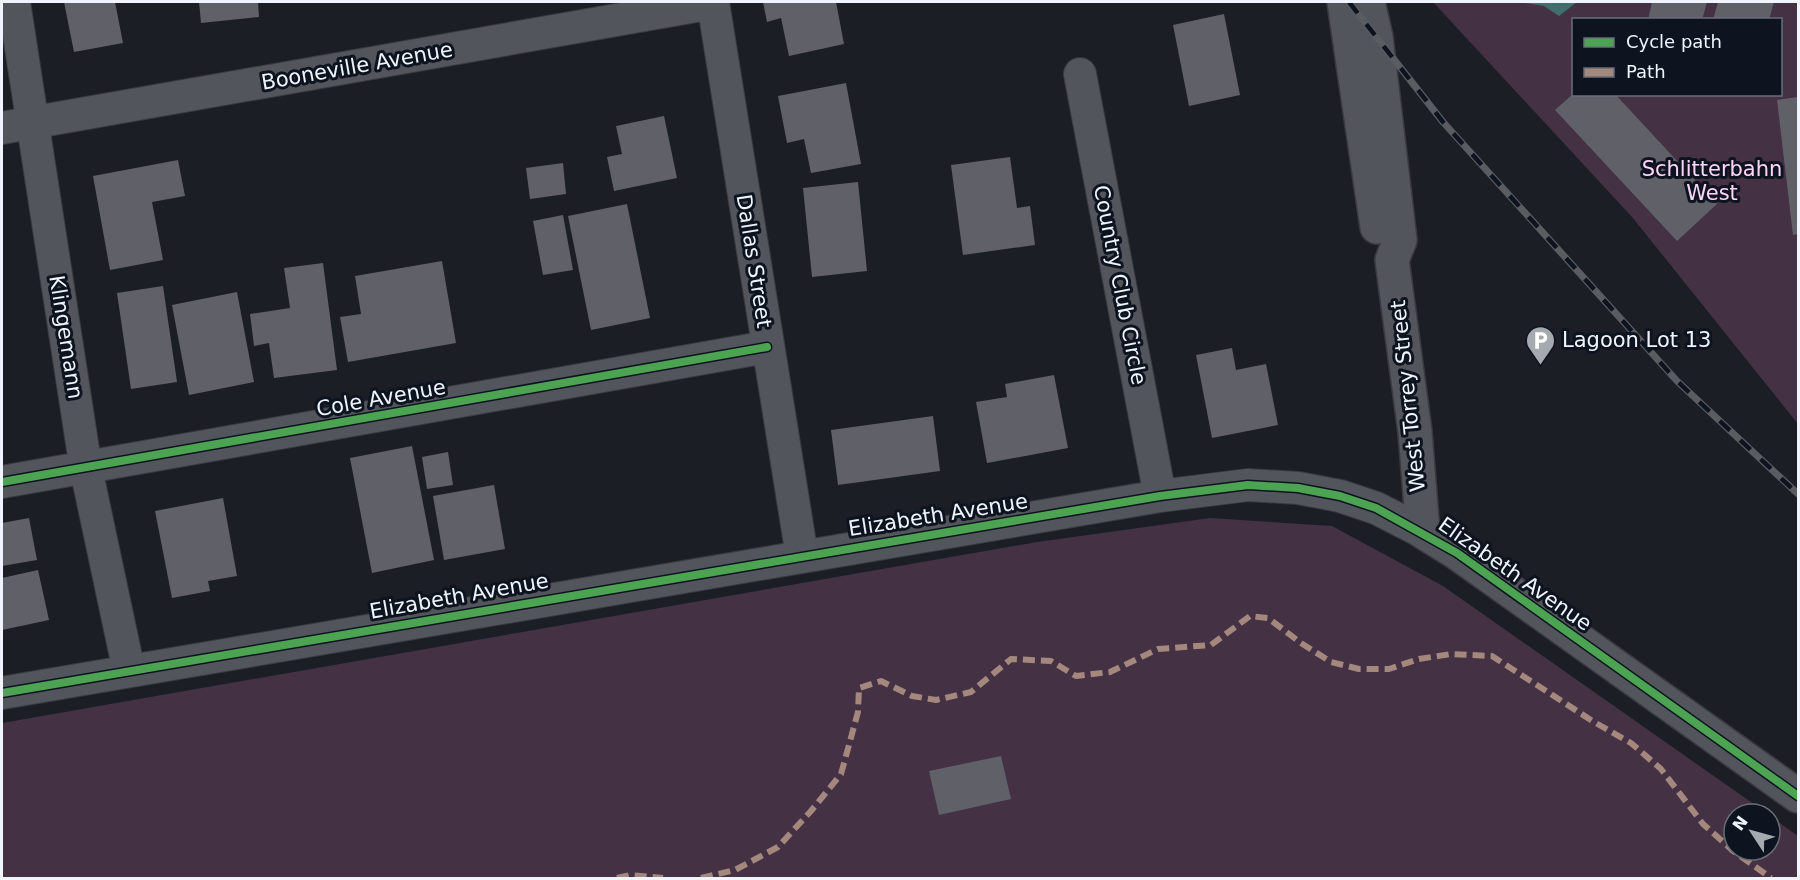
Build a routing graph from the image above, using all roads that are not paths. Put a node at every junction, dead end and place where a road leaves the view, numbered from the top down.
1 (14, 2) edge
2 (713, 2) edge
3 (1344, 2) edge
4 (1368, 2) edge
5 (1080, 74) dead end
6 (34, 123) junction
7 (2, 128) edge
8 (1392, 260) junction
9 (767, 347) junction
10 (86, 469) junction
11 (2, 482) edge
12 (1160, 496) junction
13 (1423, 532) junction
14 (802, 556) junction
15 (129, 671) junction
16 (2, 693) edge
17 (1798, 796) edge

1 - 6 street, Klingemann
2 - 6 street, Booneville Avenue
2 - 9 street, Dallas Street
3 - 8 street, West Torrey Street
4 - 8 street, West Torrey Street
5 - 12 street, Country Club Circle
6 - 7 street, Booneville Avenue
6 - 10 street, Klingemann
8 - 13 street, West Torrey Street
9 - 10 street, Cole Avenue
9 - 14 street, Dallas Street
10 - 11 street, Cole Avenue
10 - 15 street, Klingemann
12 - 13 street, Elizabeth Avenue
12 - 14 street, Elizabeth Avenue
13 - 17 street, Elizabeth Avenue
14 - 15 street, Elizabeth Avenue
15 - 16 street, Elizabeth Avenue

